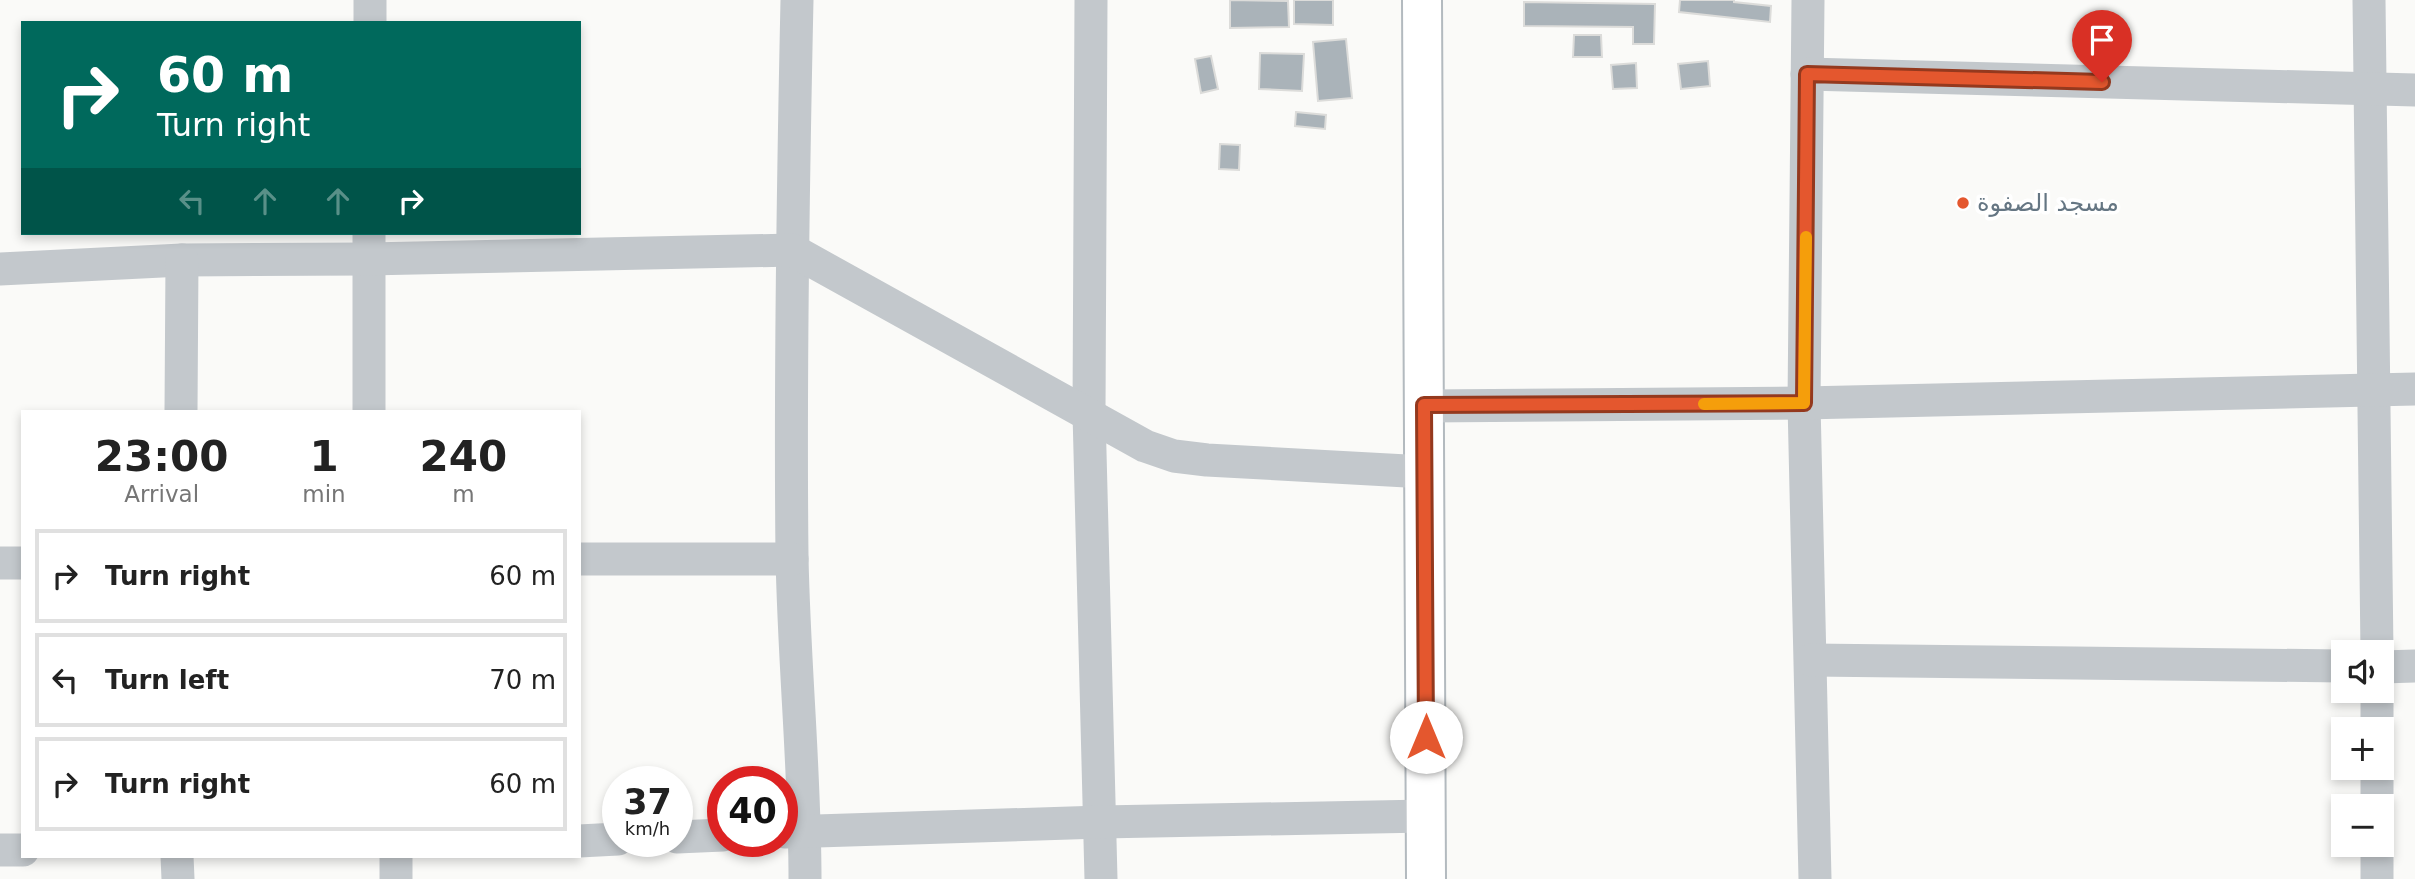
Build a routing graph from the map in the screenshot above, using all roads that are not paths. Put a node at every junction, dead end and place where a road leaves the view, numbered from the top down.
1 (370, 0) edge
2 (797, 0) edge
3 (1091, 0) edge
4 (1422, 0) edge
5 (1808, 0) edge
6 (2369, 0) edge
7 (370, 21) edge
8 (1807, 74) junction
9 (2370, 89) junction
10 (2415, 90) edge
11 (368, 246) edge
12 (792, 250) junction
13 (182, 260) junction
14 (0, 269) edge
15 (2415, 389) edge
16 (2372, 390) junction
17 (1804, 403) junction
18 (1424, 405) junction
19 (181, 410) edge
20 (369, 410) edge
21 (1089, 413) junction
22 (1424, 472) junction
23 (581, 559) edge
24 (792, 559) junction
25 (0, 563) edge
26 (21, 563) edge
27 (2377, 640) edge
28 (1811, 660) junction
29 (2331, 666) edge
30 (2415, 666) edge
31 (2394, 667) edge
32 (794, 766) edge
33 (1426, 817) junction
34 (1101, 822) junction
35 (798, 832) edge
36 (602, 840) edge
37 (581, 841) edge
38 (798, 849) edge
39 (0, 850) edge
40 (21, 850) edge
41 (2376, 857) edge
42 (177, 858) edge
43 (396, 858) edge
44 (178, 879) edge
45 (396, 879) edge
46 (805, 879) edge
47 (1101, 879) edge
48 (1426, 879) edge
49 (1815, 879) edge
50 (2376, 879) edge

1 - 7 street
2 - 12 street
3 - 21 street
4 - 18 street
5 - 8 street
6 - 9 street
8 - 9 street
8 - 17 street
9 - 10 street
9 - 16 street
11 - 12 street
11 - 13 street
11 - 20 street
12 - 21 street
12 - 24 street
13 - 14 street
13 - 19 street
15 - 16 street
16 - 17 street
16 - 27 street
17 - 18 street
17 - 28 street
18 - 22 street
21 - 22 street
21 - 34 street
22 - 33 street
23 - 24 street
24 - 32 street
25 - 26 street
28 - 29 street
28 - 49 street
30 - 31 street
33 - 34 street
33 - 48 street
34 - 35 street
34 - 47 street
36 - 37 street
38 - 46 street
39 - 40 street
41 - 50 street
42 - 44 street
43 - 45 street

